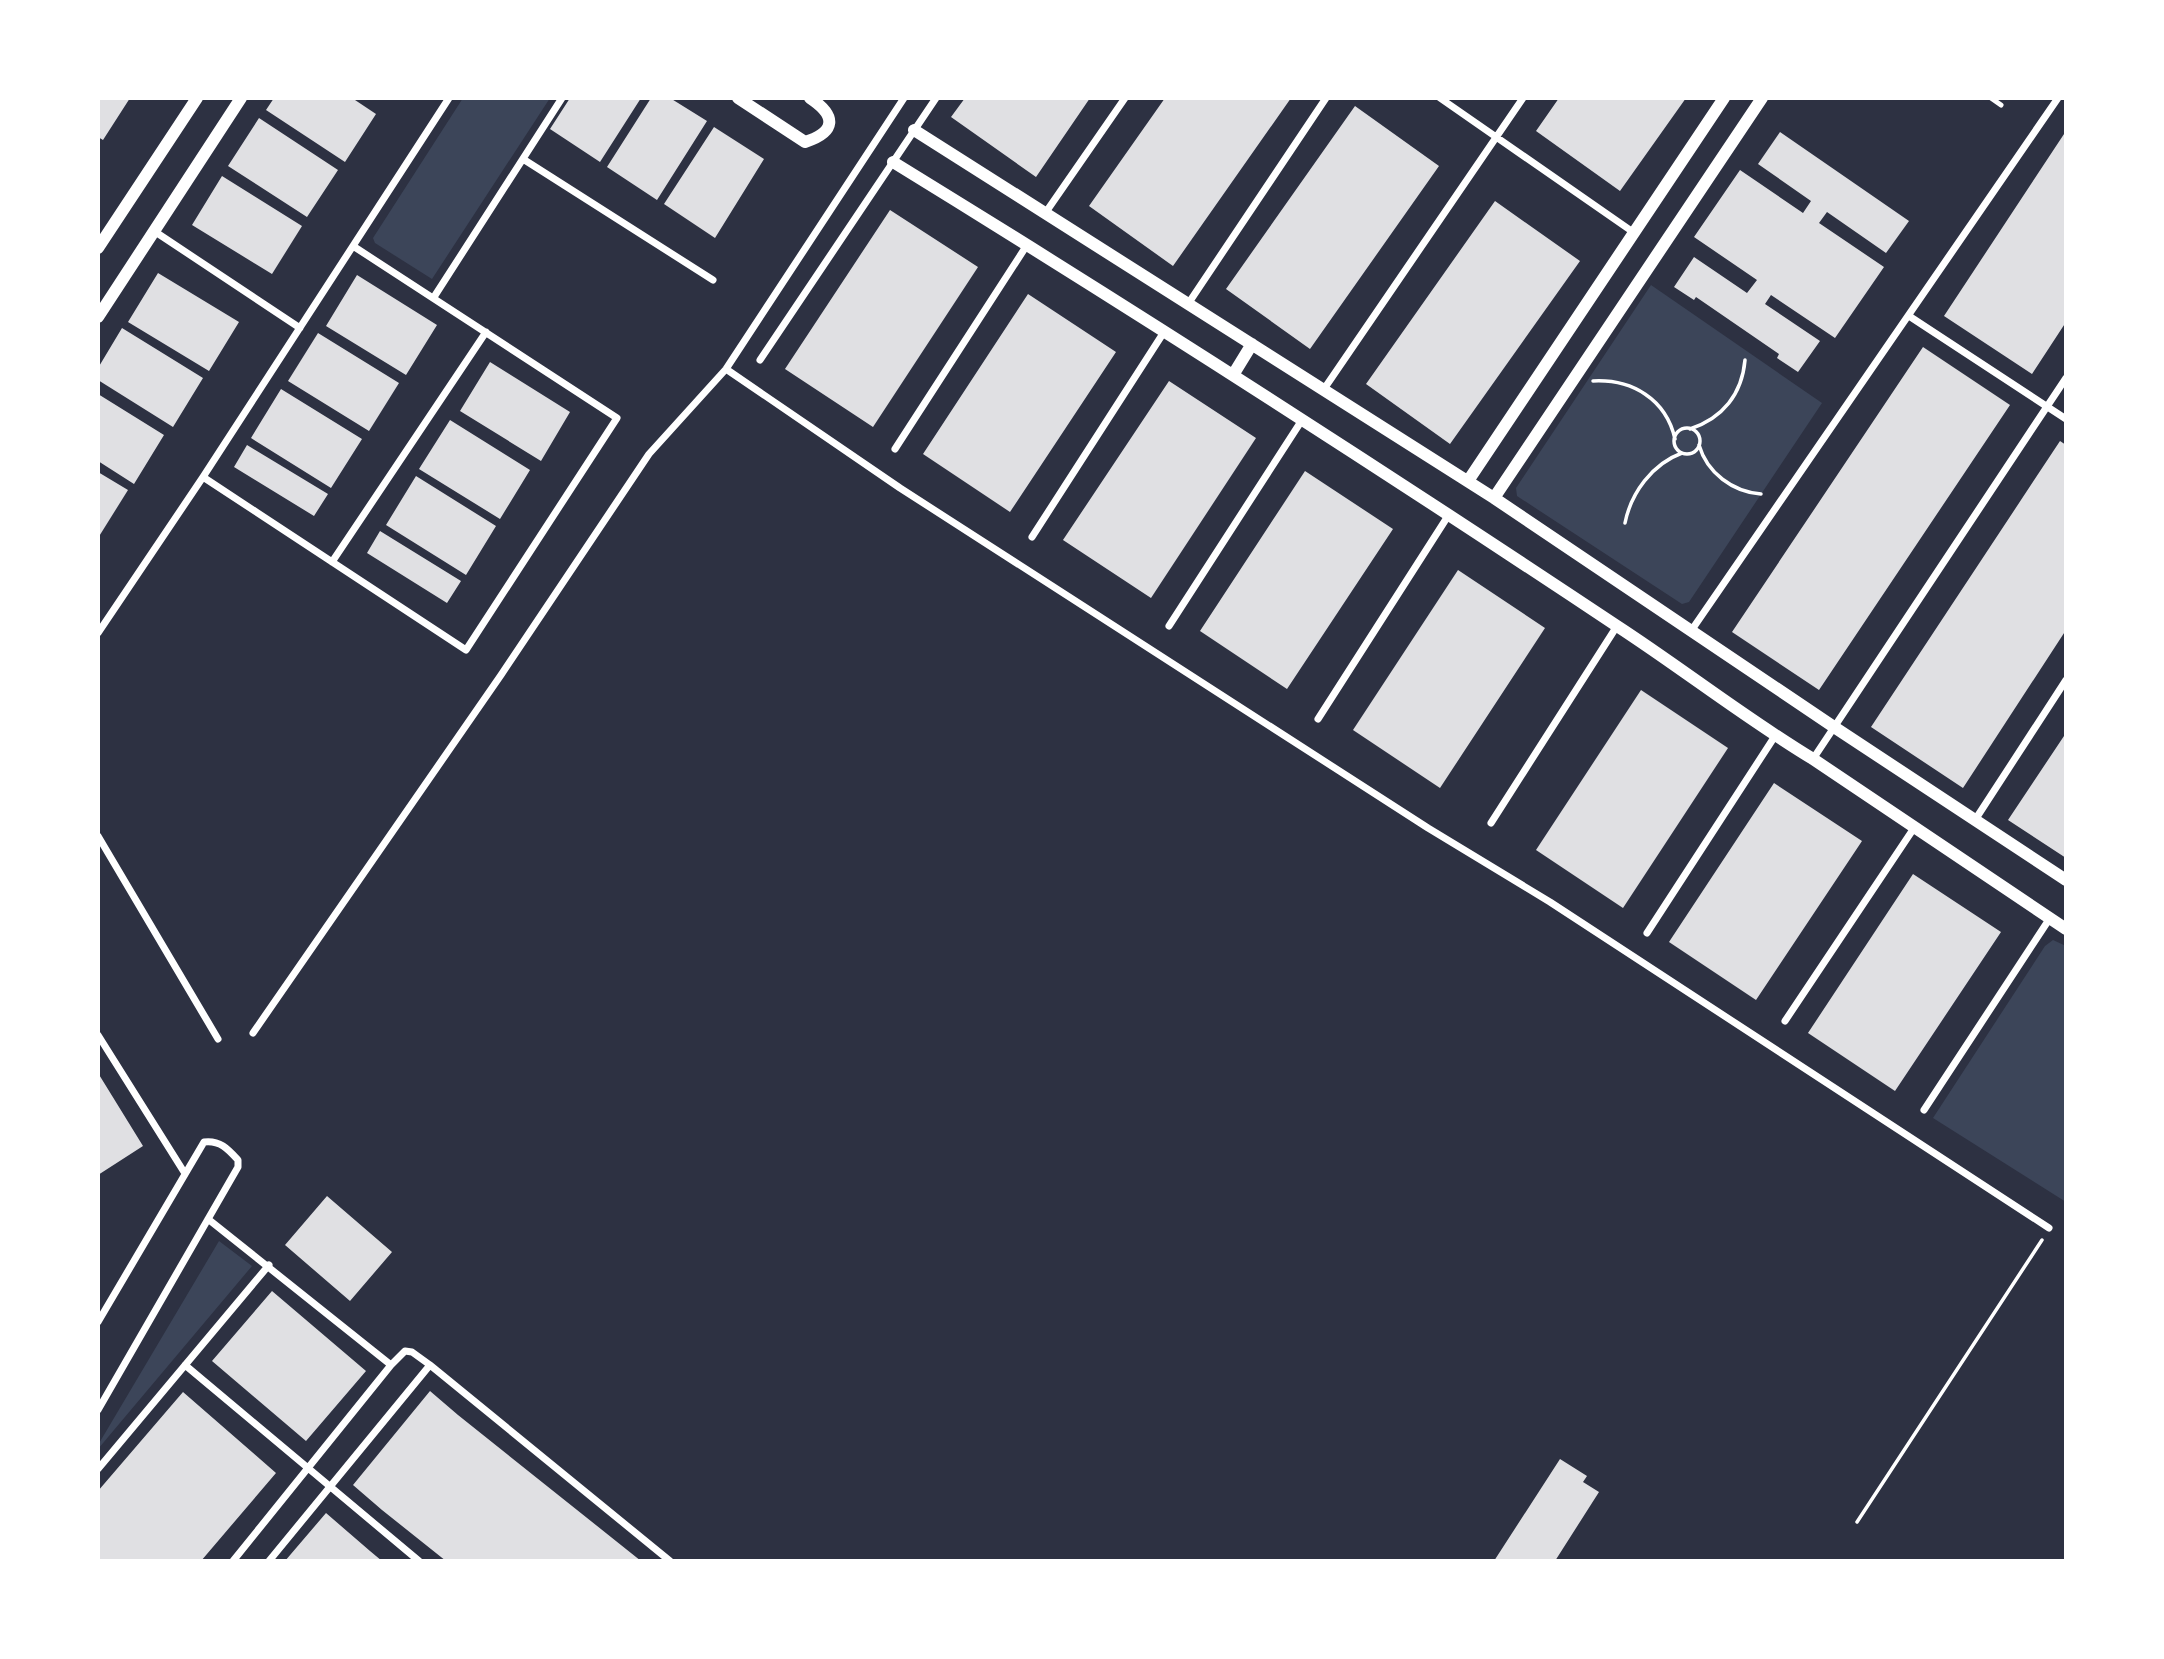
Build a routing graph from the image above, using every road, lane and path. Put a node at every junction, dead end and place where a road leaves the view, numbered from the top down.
1 (197, 98) edge
2 (241, 98) edge
3 (449, 98) edge
4 (562, 98) edge
5 (738, 98) edge
6 (810, 98) edge
7 (904, 98) edge
8 (936, 98) edge
9 (1125, 98) edge
10 (1326, 98) edge
11 (1440, 98) edge
12 (1522, 98) edge
13 (1724, 98) edge
14 (1762, 98) edge
15 (1991, 98) edge
16 (2058, 98) edge
17 (2001, 105) dead end
18 (915, 130) junction
19 (1496, 137) junction
20 (523, 159) junction
21 (893, 162) junction
22 (1046, 212) junction
23 (154, 231) junction
24 (1633, 232) junction
25 (1027, 245) junction
26 (353, 246) junction
27 (98, 248) edge
28 (713, 281) dead end
29 (435, 297) junction
30 (1188, 304) junction
31 (1909, 316) junction
32 (98, 317) edge
33 (300, 328) junction
34 (486, 332) junction
35 (1164, 332) junction
36 (1252, 344) junction
37 (760, 360) dead end
38 (1745, 360) dead end
39 (726, 369) junction
40 (1233, 375) junction
41 (2066, 378) edge
42 (1569, 386) junction
43 (1324, 390) junction
44 (2048, 406) junction
45 (2066, 419) edge
46 (1302, 420) junction
47 (1690, 429) junction
48 (1675, 439) junction
49 (1699, 445) junction
50 (895, 449) dead end
51 (1682, 453) junction
52 (203, 477) junction
53 (1468, 481) junction
54 (1761, 494) dead end
55 (1494, 498) junction
56 (1448, 516) junction
57 (1625, 523) dead end
58 (1032, 537) dead end
59 (332, 562) junction
60 (1169, 626) dead end
61 (1617, 626) junction
62 (1691, 631) junction
63 (98, 633) edge
64 (2066, 680) edge
65 (1318, 719) dead end
66 (1834, 727) junction
67 (1775, 736) junction
68 (1813, 759) junction
69 (1975, 820) junction
70 (1492, 823) dead end
71 (1914, 828) junction
72 (98, 836) edge
73 (2066, 880) edge
74 (2050, 918) junction
75 (2066, 929) edge
76 (1647, 933) dead end
77 (1785, 1021) dead end
78 (253, 1033) dead end
79 (98, 1035) edge
80 (218, 1039) dead end
81 (1924, 1110) dead end
82 (184, 1172) junction
83 (208, 1219) junction
84 (2049, 1228) joint
85 (269, 1265) junction
86 (98, 1322) edge
87 (185, 1365) junction
88 (391, 1365) junction
89 (430, 1365) junction
90 (98, 1410) edge
91 (310, 1468) junction
92 (98, 1469) edge
93 (329, 1487) junction
94 (1857, 1522) dead end
95 (233, 1561) edge
96 (269, 1561) edge
97 (419, 1561) edge
98 (670, 1561) edge

1 - 27 street
2 - 23 street
3 - 26 street
4 - 20 street
5 - 6 street
7 - 39 street
8 - 18 street
9 - 22 street
10 - 30 street
11 - 19 street
12 - 19 street
13 - 24 street
14 - 42 street
15 - 17 lane
16 - 31 street
18 - 21 street
18 - 22 street
19 - 24 street
19 - 43 street
20 - 28 street
20 - 29 street
21 - 25 street
21 - 37 street
22 - 30 street
23 - 32 street
23 - 33 street
24 - 53 street
25 - 35 street
25 - 50 street
26 - 29 street
26 - 33 street
29 - 34 street
30 - 36 street
31 - 44 street
31 - 62 street
33 - 52 street
34 - 59 street
34 - 59 street
35 - 40 street
35 - 58 street
36 - 40 street
36 - 43 street
38 - 47 path
39 - 78 street
39 - 84 street
40 - 46 street
41 - 44 street
42 - 48 path
42 - 55 street
43 - 53 street
44 - 45 street
44 - 66 street
46 - 56 street
46 - 60 street
47 - 48 path
47 - 49 path
48 - 51 path
49 - 51 path
49 - 54 path
51 - 57 path
52 - 59 street
52 - 63 street
53 - 55 street
55 - 62 street
56 - 61 street
56 - 65 street
61 - 67 street
61 - 70 street
62 - 66 street
64 - 69 street
66 - 68 street
66 - 69 street
67 - 68 street
67 - 76 street
68 - 71 street
69 - 73 street
71 - 74 street
71 - 77 street
72 - 80 street
74 - 75 street
74 - 81 street
79 - 82 street
82 - 83 street
82 - 86 street
83 - 85 street
83 - 90 street
84 - 94 path
85 - 87 street
85 - 88 street
87 - 91 street
87 - 92 street
88 - 89 street
88 - 91 street
89 - 93 street
89 - 98 street
91 - 93 street
91 - 95 street
93 - 96 street
93 - 97 street

